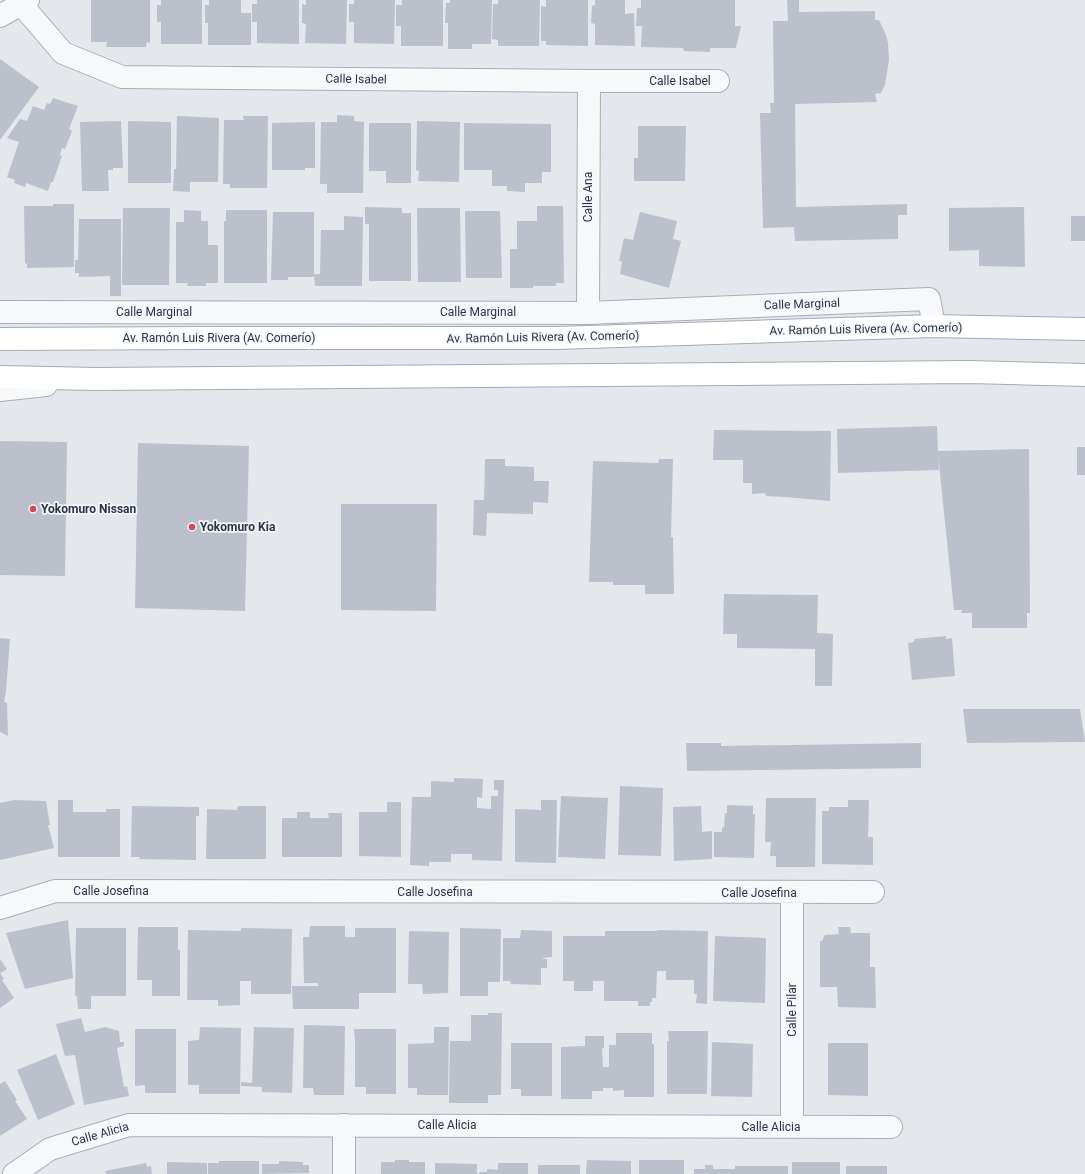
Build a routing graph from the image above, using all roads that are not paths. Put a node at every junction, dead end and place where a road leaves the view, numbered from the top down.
1 (24, 2) edge
2 (0, 16) edge
3 (589, 81) junction
4 (718, 81) dead end
5 (0, 312) edge
6 (588, 313) junction
7 (934, 326) junction
8 (1085, 329) edge
9 (0, 339) edge
10 (1085, 375) edge
11 (0, 377) edge
12 (96, 379) junction
13 (0, 390) edge
14 (873, 892) dead end
15 (792, 893) junction
16 (0, 908) edge
17 (344, 1125) junction
18 (792, 1127) junction
19 (891, 1127) dead end
20 (14, 1174) edge
21 (344, 1174) edge

1 - 2 street
1 - 3 street, Calle Isabel
3 - 4 street, Calle Isabel
3 - 6 street, Calle Ana
5 - 6 street, Calle Marginal
6 - 7 street, Calle Marginal
7 - 8 main road, Av. Ramón Luis Rivera (Av. Comerío)
7 - 9 main road, Av. Ramón Luis Rivera (Av. Comerío)
10 - 12 main road
11 - 12 main road
12 - 13 street
14 - 15 street, Calle Josefina
15 - 16 street, Calle Josefina
15 - 18 street, Calle Pilar
17 - 18 street, Calle Alicia
17 - 20 street, Calle Alicia
17 - 21 street
18 - 19 street, Calle Alicia

